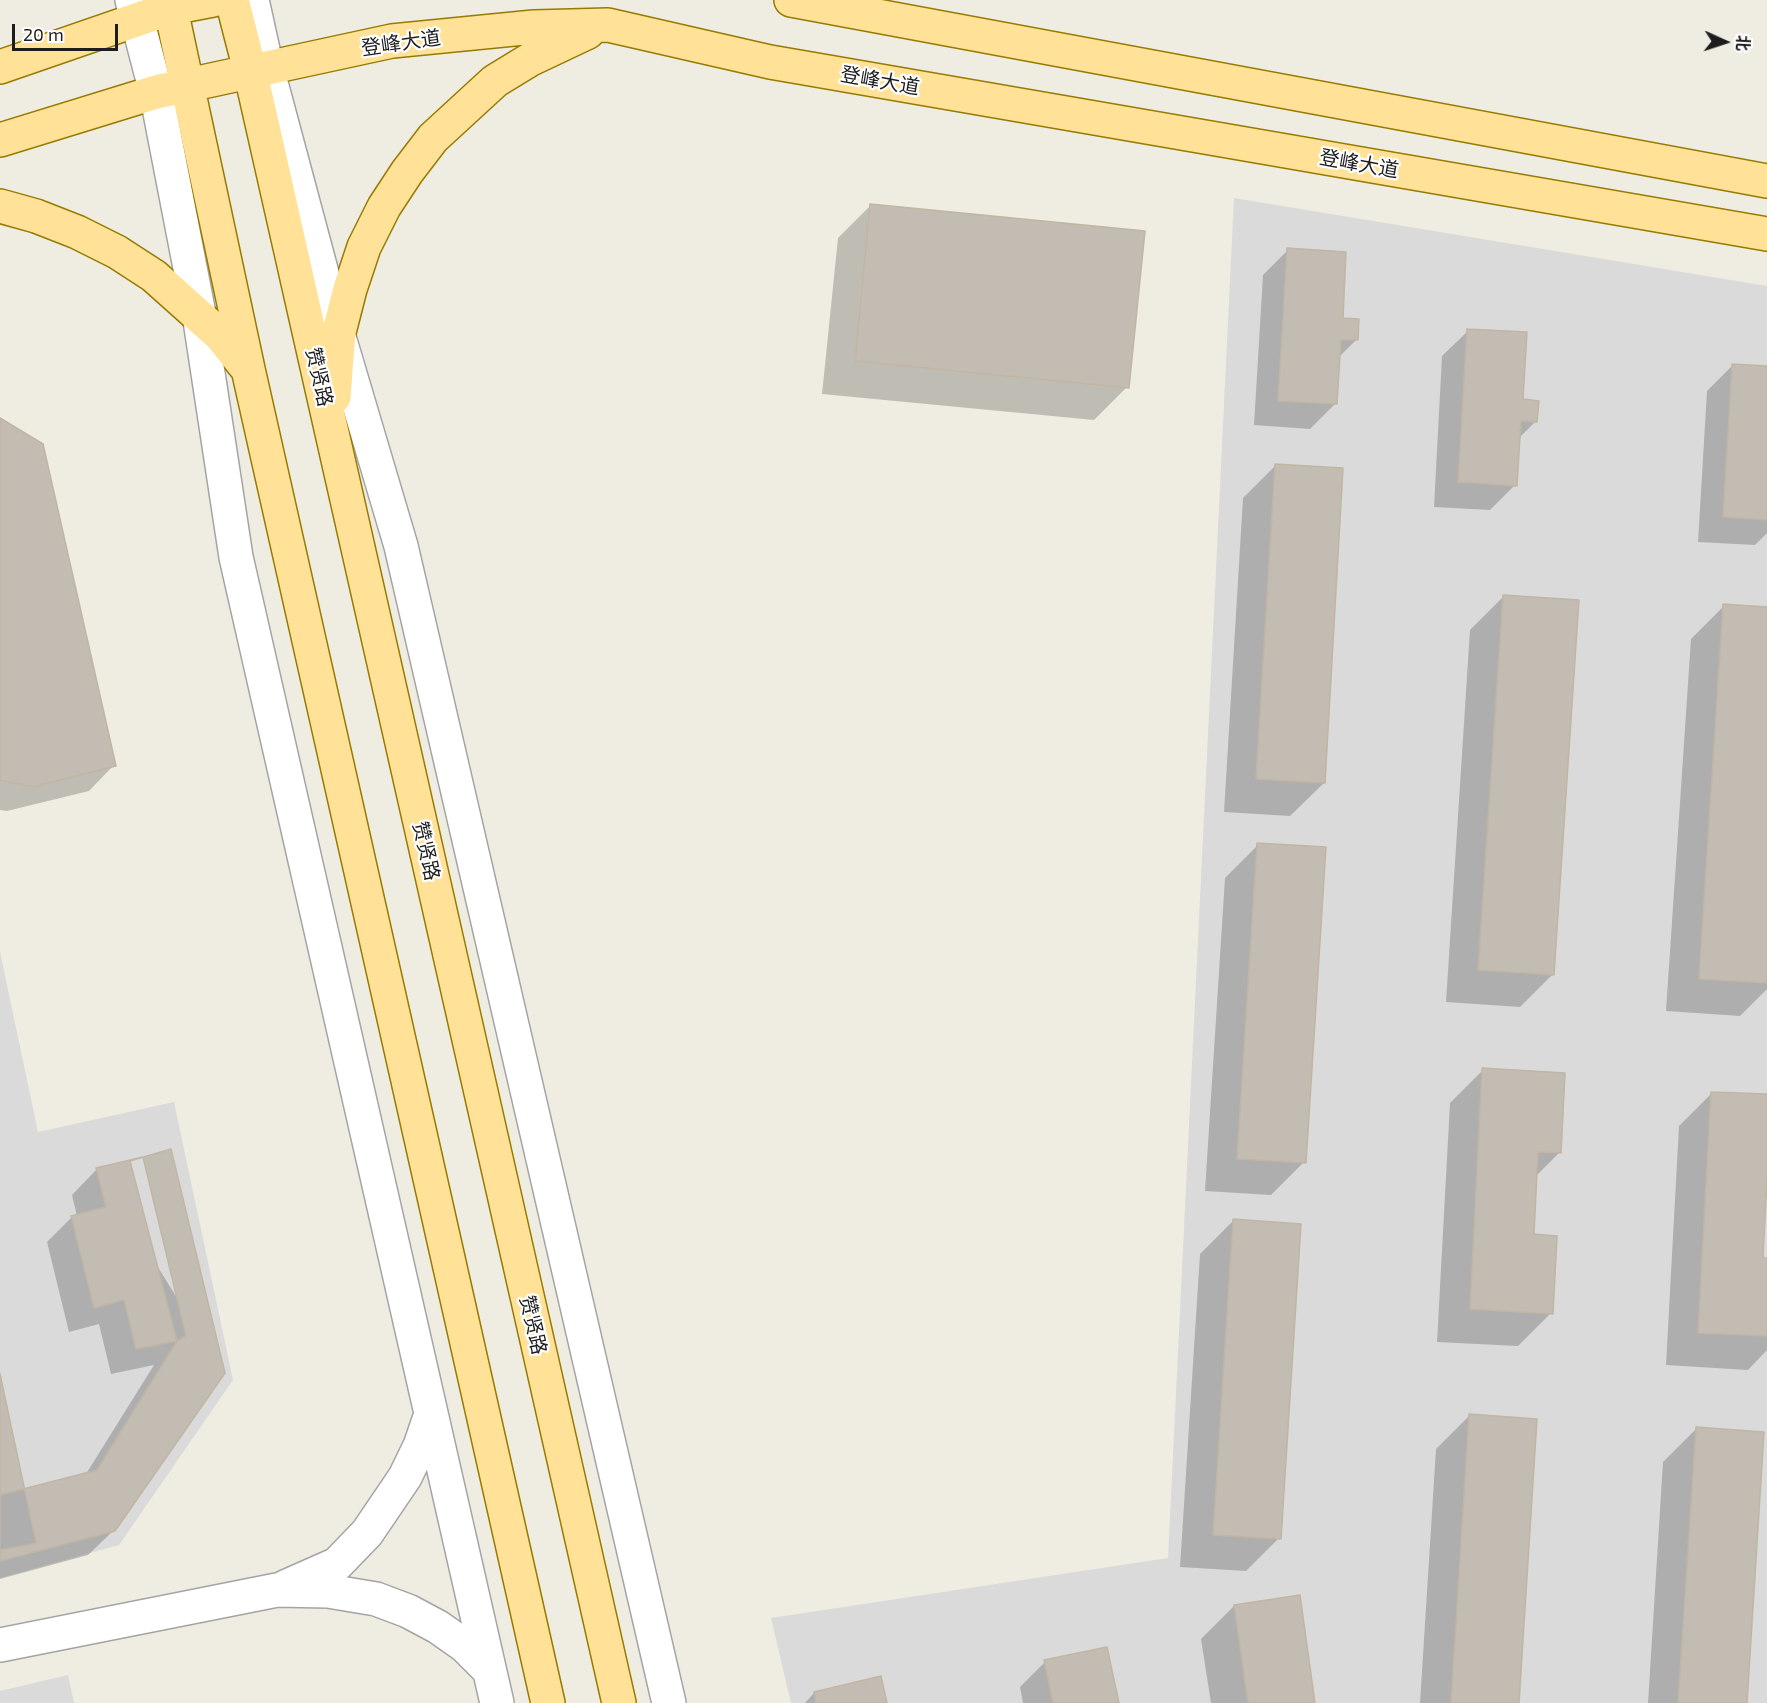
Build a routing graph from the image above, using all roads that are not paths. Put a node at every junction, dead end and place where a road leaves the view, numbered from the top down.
1 (213, 0) edge
2 (232, 0) edge
3 (252, 0) edge
4 (791, 0) edge
5 (170, 4) edge
6 (135, 10) edge
7 (608, 25) junction
8 (0, 67) edge
9 (259, 69) junction
10 (188, 85) junction
11 (156, 92) junction
12 (0, 140) edge
13 (1767, 181) edge
14 (0, 206) edge
15 (1767, 234) edge
16 (199, 314) junction
17 (339, 337) junction
18 (248, 369) junction
19 (339, 465) junction
20 (431, 1414) junction
21 (277, 1590) junction
22 (0, 1645) edge
23 (489, 1670) junction
24 (496, 1703) edge
25 (548, 1703) edge
26 (619, 1703) edge
27 (669, 1703) edge

1 - 5 main road
2 - 9 main road, 赞贤路
3 - 9 street
4 - 13 main road
5 - 6 main road
5 - 10 main road
6 - 8 main road
6 - 11 street
7 - 9 main road, 登峰大道
7 - 15 main road, 登峰大道
7 - 17 main road
9 - 10 main road, 登峰大道
9 - 17 street
9 - 19 main road, 赞贤路
10 - 11 main road, 登峰大道
10 - 18 main road
11 - 12 main road, 登峰大道
11 - 16 street
14 - 16 main road
16 - 18 main road
16 - 20 street
17 - 19 main road
17 - 27 street
18 - 25 main road
19 - 26 main road, 赞贤路
20 - 21 street
20 - 23 street
21 - 22 street
21 - 23 street
23 - 24 street

